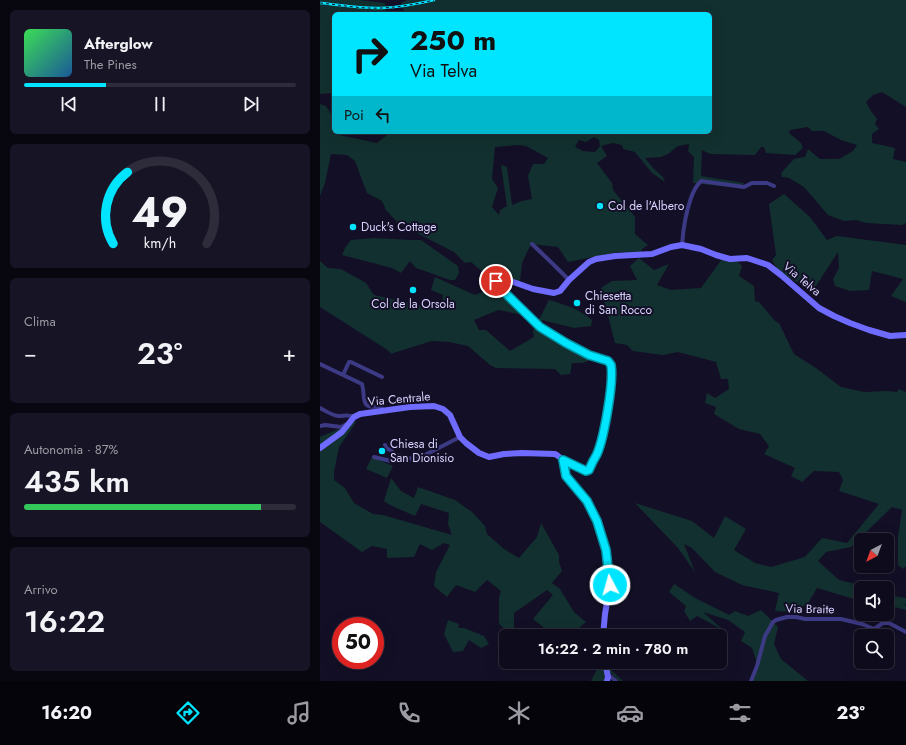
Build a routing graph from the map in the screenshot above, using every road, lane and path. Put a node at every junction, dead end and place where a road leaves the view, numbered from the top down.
1 (774, 186) dead end
2 (532, 244) dead end
3 (682, 246) junction
4 (569, 280) junction
5 (906, 336) edge
6 (320, 364) edge
7 (343, 375) junction
8 (382, 377) dead end
9 (320, 408) edge
10 (383, 410) junction
11 (353, 419) junction
12 (320, 426) edge
13 (460, 437) junction
14 (385, 445) dead end
15 (320, 448) edge
16 (395, 454) junction
17 (374, 457) dead end
18 (563, 460) junction
19 (603, 629) edge
20 (906, 632) edge
21 (607, 678) edge
22 (616, 681) edge
23 (751, 681) edge

1 - 3 street
2 - 4 street
3 - 4 street, Via Telva
3 - 5 street, Via Telva
4 - 18 street, Via Telva
6 - 7 street
7 - 8 street
7 - 10 street
9 - 11 street, Via Centrale
10 - 11 street, Via Centrale
10 - 13 street, Via Centrale
11 - 12 street
11 - 15 street, Via Centrale
13 - 16 street
13 - 18 street, Via Centrale
14 - 16 street
16 - 17 street
18 - 19 street
20 - 23 street, Via Braite
21 - 22 street

